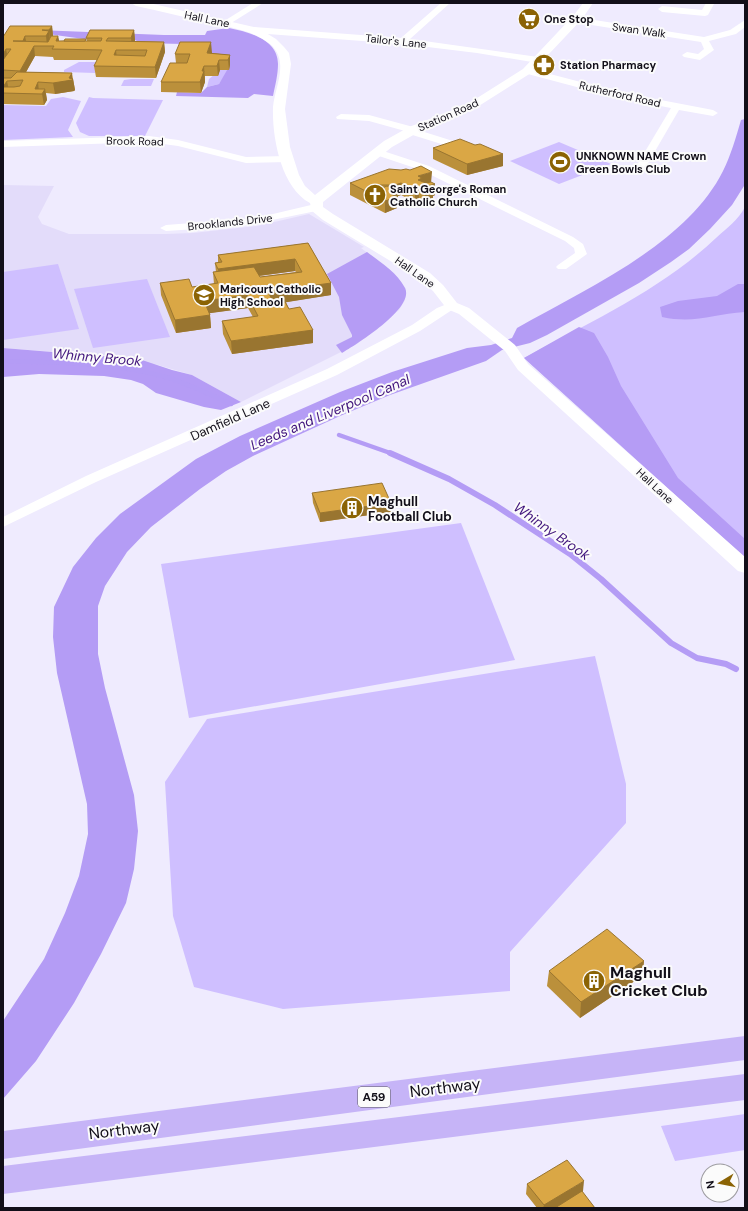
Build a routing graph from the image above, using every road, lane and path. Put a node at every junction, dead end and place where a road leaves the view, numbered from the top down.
1 (259, 3) edge
2 (446, 3) edge
3 (588, 3) edge
4 (142, 4) edge
5 (710, 4) dead end
6 (662, 9) dead end
7 (674, 11) junction
8 (735, 19) dead end
9 (575, 20) junction
10 (745, 22) edge
11 (225, 23) junction
12 (254, 30) junction
13 (656, 32) junction
14 (704, 40) junction
15 (403, 41) junction
16 (687, 55) dead end
17 (538, 60) junction
18 (528, 71) junction
19 (676, 107) junction
20 (713, 113) dead end
21 (341, 117) dead end
22 (412, 130) junction
23 (3, 144) edge
24 (377, 152) junction
25 (479, 153) edge
26 (288, 159) junction
27 (642, 165) dead end
28 (317, 204) junction
29 (164, 225) dead end
30 (562, 267) dead end
31 (452, 306) junction
32 (3, 523) edge
33 (745, 567) edge
34 (745, 1048) edge
35 (745, 1087) edge
36 (3, 1145) edge
37 (3, 1180) edge

1 - 11 street
2 - 15 street
3 - 9 street, Station Road
4 - 11 street, Hall Lane
5 - 7 street
6 - 7 street
7 - 13 street
8 - 10 street
9 - 13 street, Swan Walk
9 - 17 street, Station Road
10 - 14 street
11 - 12 street, Hall Lane
12 - 15 street, Tailor's Lane
12 - 26 street, Hall Lane
13 - 14 street, Swan Walk
14 - 16 street
15 - 17 street, Tailor's Lane
17 - 18 street, Station Road
18 - 19 street, Rutherford Road
18 - 22 street, Station Road
19 - 20 street, Rutherford Road
19 - 27 street
21 - 22 street
22 - 24 street, Station Road
22 - 25 street
23 - 26 street, Brook Road
24 - 28 street, Station Road
24 - 30 street
26 - 28 street, Hall Lane
28 - 29 street, Brooklands Drive
28 - 31 street, Hall Lane
31 - 32 street, Damfield Lane
31 - 33 street, Hall Lane
34 - 36 highway, Northway / A59
35 - 37 highway

